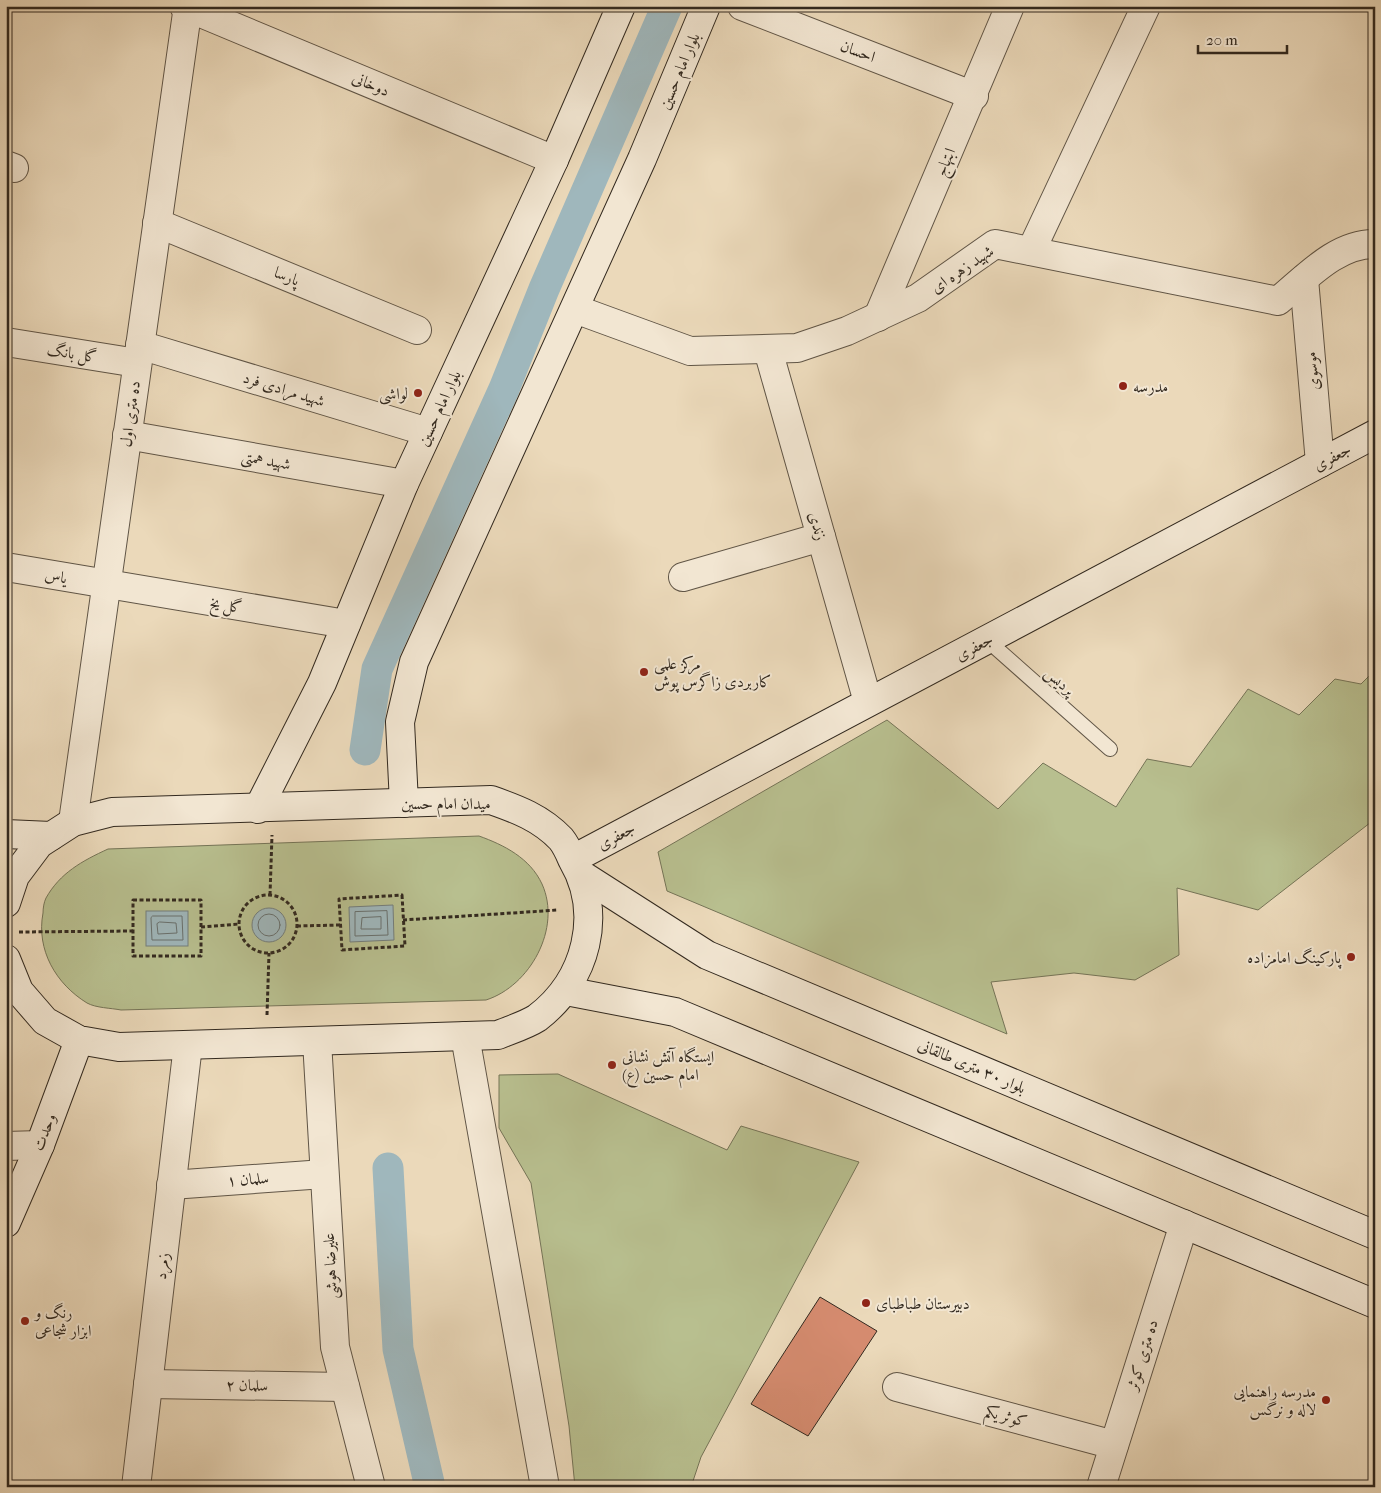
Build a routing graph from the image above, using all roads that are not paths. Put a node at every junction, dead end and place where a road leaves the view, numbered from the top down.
1 (621, 6) edge
2 (706, 6) edge
3 (742, 6) edge
4 (1010, 6) edge
5 (1146, 6) edge
6 (187, 7) edge
7 (974, 96) junction
8 (554, 160) junction
9 (157, 223) junction
10 (1375, 244) edge
11 (1031, 252) junction
12 (1304, 280) junction
13 (575, 309) junction
14 (878, 317) junction
15 (418, 330) dead end
16 (6, 342) edge
17 (768, 350) junction
18 (139, 354) junction
19 (428, 432) junction
20 (1375, 434) edge
21 (127, 436) junction
22 (1320, 463) junction
23 (404, 484) junction
24 (821, 537) junction
25 (6, 567) edge
26 (683, 577) dead end
27 (106, 585) junction
28 (346, 624) junction
29 (987, 640) junction
30 (868, 702) junction
31 (1110, 749) dead end
32 (404, 803) junction
33 (265, 808) junction
34 (62, 829) junction
35 (6, 834) edge
36 (577, 867) junction
37 (6, 903) edge
38 (7, 962) edge
39 (566, 990) junction
40 (464, 1036) junction
41 (79, 1040) junction
42 (316, 1041) junction
43 (188, 1045) junction
44 (6, 1146) edge
45 (40, 1146) junction
46 (324, 1174) junction
47 (171, 1185) junction
48 (6, 1224) edge
49 (1184, 1224) junction
50 (1375, 1234) edge
51 (1375, 1304) edge
52 (148, 1384) junction
53 (345, 1387) junction
54 (897, 1387) dead end
55 (1114, 1444) junction
56 (136, 1487) edge
57 (371, 1487) edge
58 (545, 1487) edge
59 (1101, 1487) edge

1 - 8 street, بلوار امام حسین
2 - 13 street, بلوار امام حسین
3 - 7 street, احسان
4 - 7 street, ابتهاج
5 - 11 street
6 - 8 street, دوخانی
6 - 9 street, ده متری اول
7 - 14 street, ابتهاج
8 - 19 street, بلوار امام حسین
9 - 15 street, پارسا
9 - 18 street, ده متری اول
10 - 12 street, شهید زهره ای
11 - 12 street, شهید زهره ای
11 - 14 street, شهید زهره ای
12 - 22 street, موسوی
13 - 17 street, شهید زهره ای
13 - 32 street, بلوار امام حسین
14 - 17 street, شهید زهره ای
16 - 18 street, گل بانگ
17 - 24 street, زندی
18 - 19 street, شهید مرادی فرد
18 - 21 street, ده متری اول
19 - 23 street, بلوار امام حسین
20 - 22 street, جعفری
21 - 23 street, شهید همتی
21 - 27 street, ده متری اول
22 - 29 street, جعفری
23 - 28 street, بلوار امام حسین
24 - 26 street
24 - 30 street, زندی
25 - 27 street, یاس
27 - 28 street, گل یخ
27 - 34 street, ده متری اول
28 - 33 street, بلوار امام حسین
29 - 30 street, جعفری
29 - 31 lane, پردیس
30 - 36 street, جعفری
32 - 33 street, میدان امام حسین
32 - 36 street, میدان امام حسین
33 - 34 street, میدان امام حسین
34 - 35 street
34 - 37 street, میدان امام حسین
36 - 39 street, میدان امام حسین
36 - 50 street, بلوار ۳۰ متری طالقانی
38 - 41 street, میدان امام حسین
39 - 40 street, میدان امام حسین
39 - 49 street
40 - 42 street, میدان امام حسین
40 - 58 street
41 - 43 street, میدان امام حسین
41 - 45 street, وحدت
42 - 43 street, میدان امام حسین
42 - 46 street, علیرضا هوشی
43 - 47 street, زمرد
44 - 45 street
45 - 48 street, وحدت
46 - 47 street, سلمان ۱
46 - 53 street, علیرضا هوشی
47 - 52 street, زمرد
49 - 51 street
49 - 55 street, ده متری کوثر
52 - 53 street, سلمان ۲
52 - 56 street, زمرد
53 - 57 street, علیرضا هوشی
54 - 55 street, کوثر یکم
55 - 59 street, ده متری کوثر

